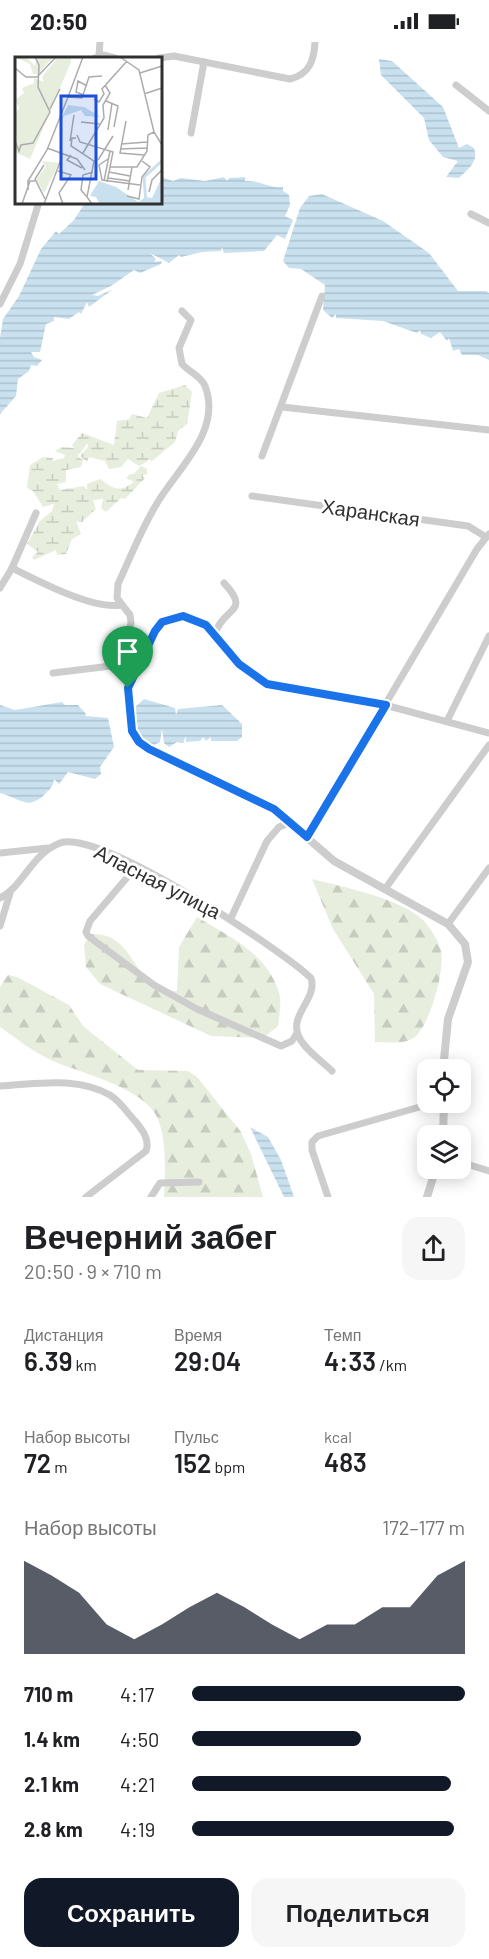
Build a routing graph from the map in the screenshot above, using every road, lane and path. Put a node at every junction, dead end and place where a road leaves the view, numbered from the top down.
1 (100, 42) edge
2 (315, 42) edge
3 (97, 57) edge
4 (162, 58) edge
5 (204, 62) junction
6 (456, 85) dead end
7 (489, 111) edge
8 (191, 133) dead end
9 (38, 204) edge
10 (471, 214) dead end
11 (489, 223) edge
12 (322, 296) dead end
13 (0, 304) edge
14 (182, 311) dead end
15 (282, 407) junction
16 (489, 430) edge
17 (262, 456) dead end
18 (252, 496) dead end
19 (36, 513) dead end
20 (488, 536) edge
21 (12, 568) junction
22 (224, 583) dead end
23 (0, 588) edge
24 (121, 605) junction
25 (215, 634) junction
26 (489, 636) edge
27 (53, 673) dead end
28 (125, 673) junction
29 (128, 688) junction
30 (386, 705) junction
31 (447, 721) junction
32 (132, 731) joint
33 (489, 733) edge
34 (489, 745) edge
35 (291, 822) junction
36 (307, 837) junction
37 (50, 848) junction
38 (0, 853) edge
39 (136, 867) junction
40 (489, 868) edge
41 (385, 889) junction
42 (10, 893) junction
43 (0, 898) edge
44 (231, 918) junction
45 (448, 924) junction
46 (0, 926) edge
47 (297, 1033) junction
48 (444, 1059) edge
49 (332, 1071) dead end
50 (0, 1086) edge
51 (417, 1108) edge
52 (471, 1165) edge
53 (489, 1171) edge
54 (433, 1179) edge
55 (199, 1182) dead end
56 (86, 1197) edge
57 (151, 1197) edge
58 (328, 1197) edge
59 (427, 1197) edge

1 - 3 street
2 - 5 street
4 - 5 street
5 - 8 street
6 - 7 street
9 - 13 street
10 - 11 street
12 - 15 street
14 - 24 street
15 - 16 street
15 - 17 street
18 - 20 street, Харанская
19 - 21 street
20 - 30 street
21 - 23 street
21 - 24 street
22 - 25 street
24 - 28 street
25 - 29 street
25 - 30 street
26 - 31 street
27 - 28 street
28 - 29 street
29 - 32 street
30 - 31 street
30 - 36 street
31 - 33 street
32 - 35 street
34 - 41 street
35 - 36 street
35 - 44 street, Аласная улица
36 - 41 street
37 - 38 street, Аласная улица
37 - 39 street, Аласная улица
37 - 42 street
39 - 44 street, Аласная улица
39 - 47 street
40 - 45 street
41 - 45 street
42 - 43 street
42 - 46 street
44 - 47 street, Аласная улица
45 - 48 street
47 - 49 street
50 - 56 street
51 - 58 street
52 - 53 street
54 - 59 street
55 - 57 street

